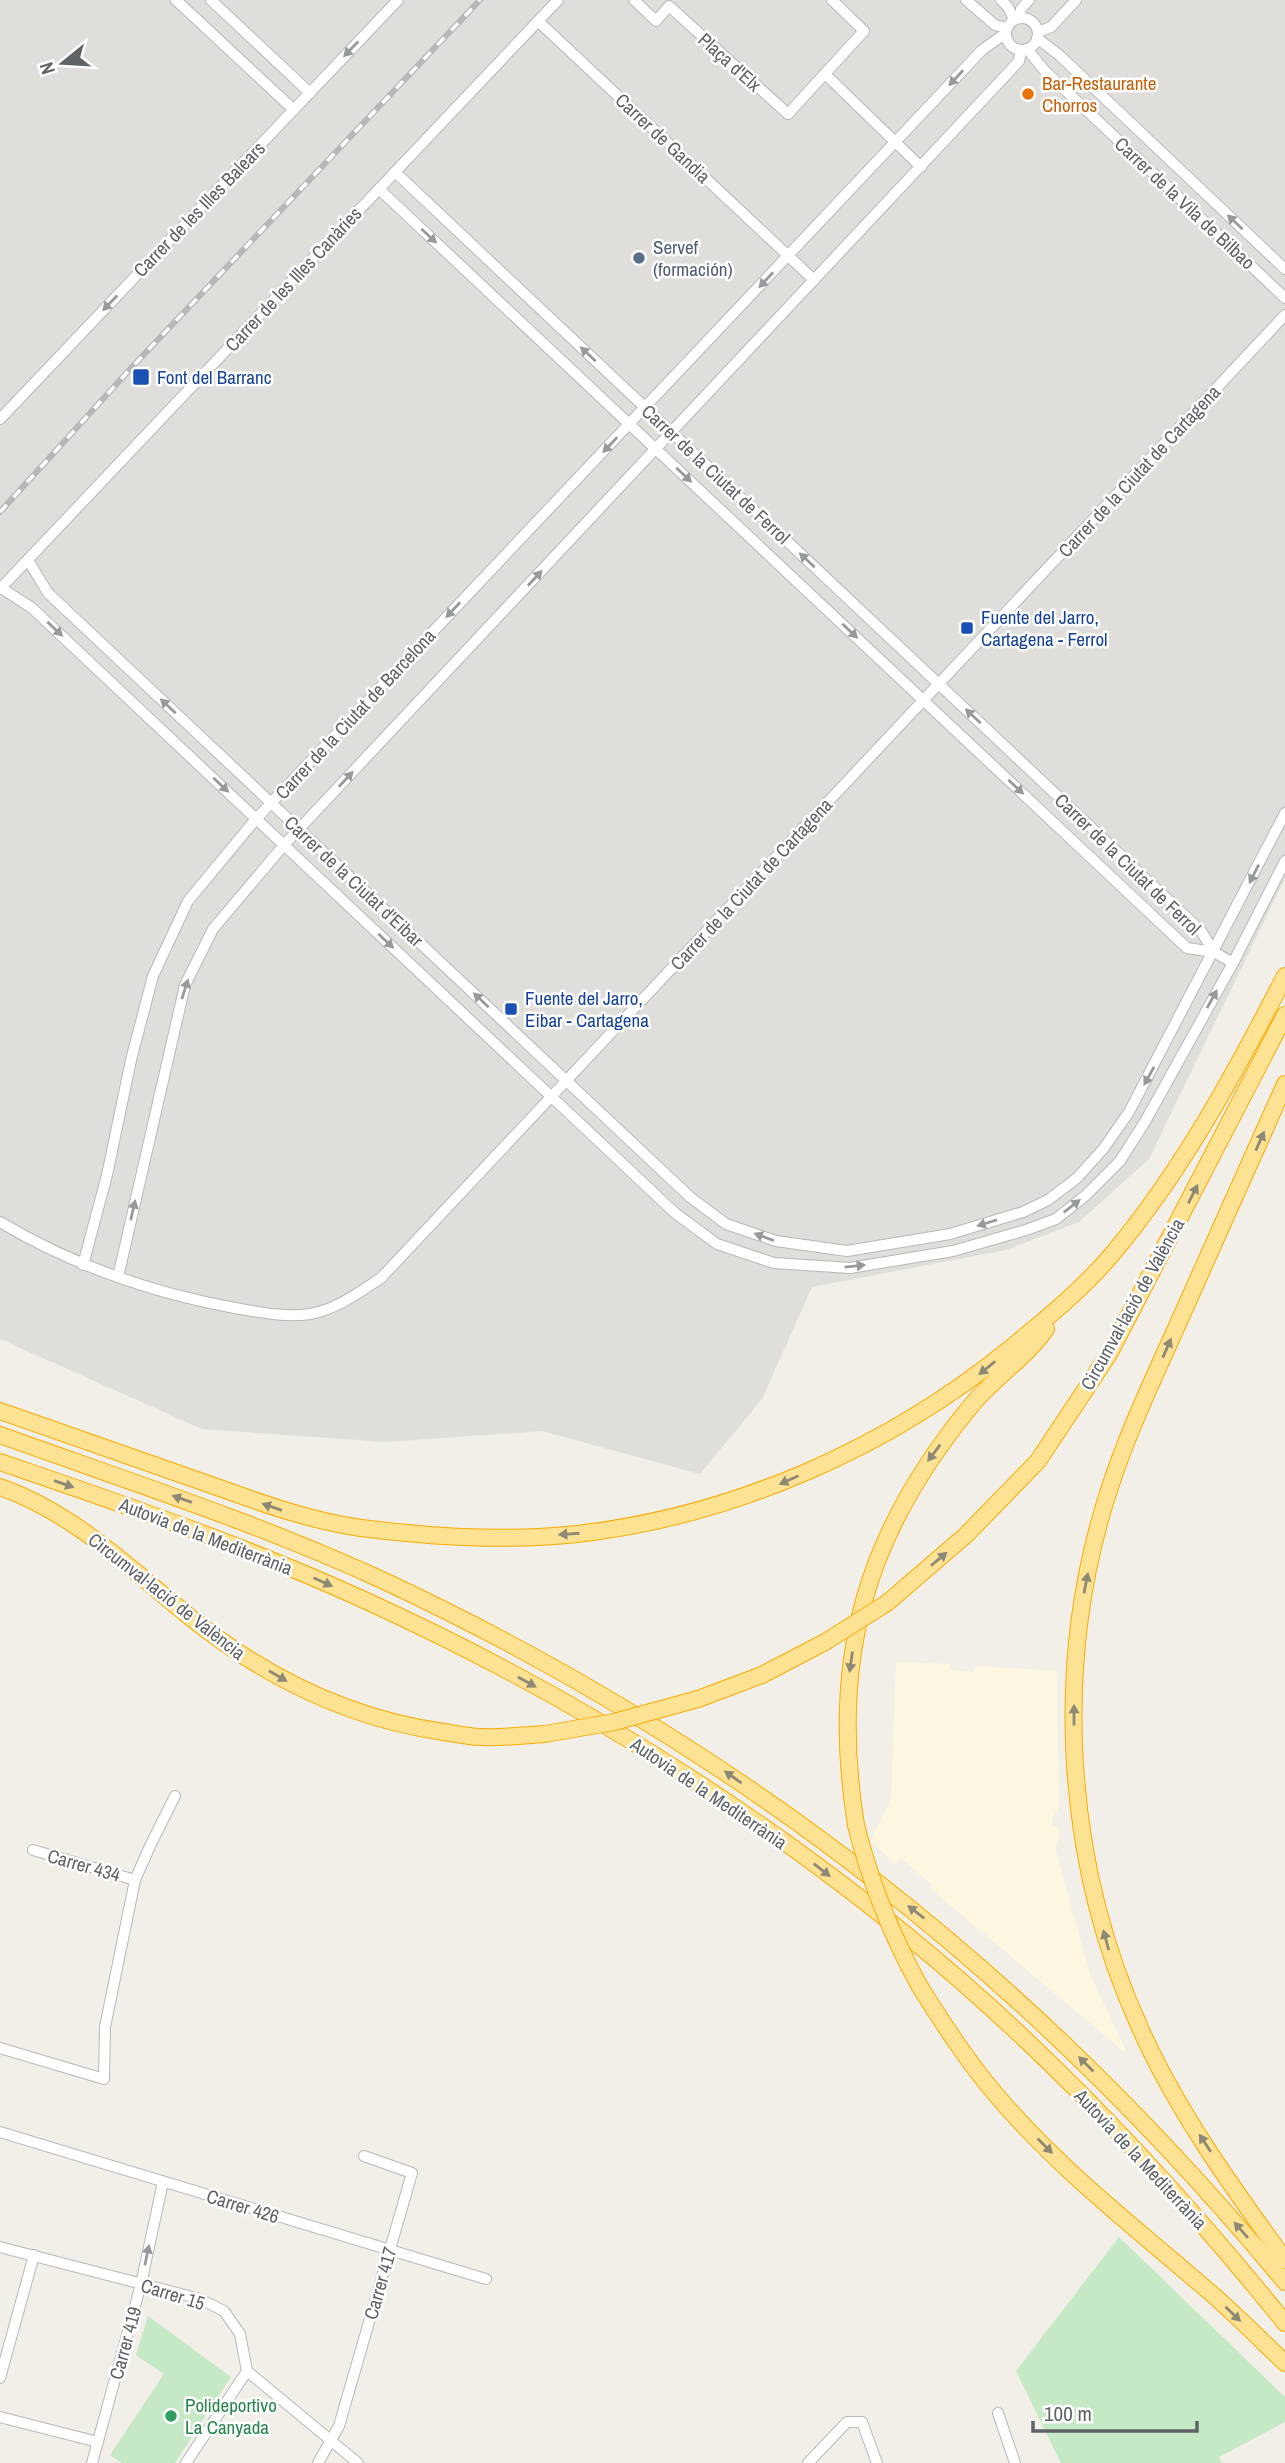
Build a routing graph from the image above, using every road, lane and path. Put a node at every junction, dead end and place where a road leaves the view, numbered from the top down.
1 (176, 0) edge
2 (211, 0) edge
3 (398, 0) edge
4 (558, 0) edge
5 (634, 0) edge
6 (832, 0) edge
7 (966, 0) edge
8 (1001, 0) edge
9 (1029, 0) edge
10 (1076, 0) edge
11 (538, 21) junction
12 (1011, 25) junction
13 (1037, 35) junction
14 (1024, 50) junction
15 (825, 74) junction
16 (310, 93) junction
17 (293, 110) junction
18 (895, 142) junction
19 (921, 167) junction
20 (395, 172) junction
21 (379, 189) junction
22 (788, 256) junction
23 (1285, 269) edge
24 (814, 280) junction
25 (1285, 298) edge
26 (1285, 315) edge
27 (645, 407) junction
28 (0, 419) edge
29 (629, 424) junction
30 (672, 432) junction
31 (656, 449) junction
32 (28, 560) junction
33 (0, 589) edge
34 (939, 684) junction
35 (923, 700) junction
36 (272, 803) junction
37 (1285, 813) edge
38 (256, 819) junction
39 (299, 829) junction
40 (284, 845) junction
41 (1285, 861) edge
42 (1214, 952) junction
43 (1233, 963) junction
44 (1285, 976) edge
45 (1285, 1015) edge
46 (567, 1080) junction
47 (1285, 1084) edge
48 (551, 1097) junction
49 (0, 1222) edge
50 (83, 1265) junction
51 (118, 1277) junction
52 (1059, 1310) junction
53 (0, 1411) edge
54 (0, 1435) edge
55 (0, 1462) edge
56 (0, 1486) edge
57 (175, 1797) dead end
58 (33, 1850) dead end
59 (135, 1880) junction
60 (0, 2048) edge
61 (0, 2132) edge
62 (364, 2156) dead end
63 (163, 2182) junction
64 (0, 2247) edge
65 (390, 2251) junction
66 (34, 2255) junction
67 (1285, 2260) edge
68 (486, 2279) dead end
69 (1285, 2282) edge
70 (141, 2284) junction
71 (1285, 2323) edge
72 (1285, 2364) edge
73 (247, 2371) junction
74 (0, 2378) edge
75 (998, 2413) dead end
76 (0, 2417) edge
77 (332, 2441) junction
78 (98, 2442) junction
79 (92, 2463) edge
80 (187, 2463) edge
81 (318, 2463) edge
82 (358, 2463) edge
83 (808, 2463) edge
84 (877, 2463) edge
85 (1015, 2463) edge

1 - 17 street
2 - 16 street
3 -> 16 street, Carrer de les Illes Balears
4 - 11 street, Carrer de les Illes Canàries
5 - 15 street, Plaça d'Elx
6 - 15 street, Plaça d'Elx
7 - 12 street
8 - 12 street
9 - 12 street, Carrer de la Ciutat de Barcelona
10 - 13 street
11 - 20 street, Carrer de les Illes Canàries
11 - 22 street, Carrer de Gandia
12 - 13 street
12 - 14 street
12 -> 18 street, Carrer de la Ciutat de Barcelona
13 - 14 street
23 -> 13 street, Carrer de la Vila de Bilbao
14 - 19 street, Carrer de la Ciutat de Barcelona
14 - 25 street, Carrer de la Vila de Bilbao
15 - 18 street
16 - 17 street, Carrer de les Illes Balears
17 -> 28 street, Carrer de les Illes Balears
18 - 19 street
18 - 22 street, Carrer de la Ciutat de Barcelona
19 - 24 street, Carrer de la Ciutat de Barcelona
20 - 21 street, Carrer de les Illes Canàries
27 -> 20 street, Carrer de la Ciutat de Ferrol
21 -> 29 street, Carrer de la Ciutat de Ferrol
21 - 32 street, Carrer de les Illes Canàries
22 - 24 street
22 -> 27 street, Carrer de la Ciutat de Barcelona
24 - 30 street, Carrer de la Ciutat de Barcelona
26 - 34 street, Carrer de la Ciutat de Cartagena
27 - 29 street, Carrer de la Ciutat de Barcelona
27 - 30 street, Carrer de la Ciutat de Ferrol
29 - 31 street, Carrer de la Ciutat de Ferrol
29 -> 36 street, Carrer de la Ciutat de Barcelona
30 - 31 street, Carrer de la Ciutat de Barcelona
34 -> 30 street, Carrer de la Ciutat de Ferrol
31 -> 35 street, Carrer de la Ciutat de Ferrol
39 -> 31 street, Carrer de la Ciutat de Barcelona
32 - 33 street, Carrer de les Illes Canàries
36 -> 32 street, Carrer de la Ciutat d'Eibar
33 -> 38 street, Carrer de la Ciutat d'Eibar
34 - 35 street, Carrer de la Ciutat de Cartagena
42 -> 34 street, Carrer de la Ciutat de Ferrol
35 -> 42 street, Carrer de la Ciutat de Ferrol
35 - 46 street, Carrer de la Ciutat de Cartagena
36 - 38 street, Carrer de la Ciutat de Barcelona
36 - 39 street, Carrer de la Ciutat d'Eibar
37 -> 42 street, Carrer de la Ciutat d'Eibar
38 - 40 street, Carrer de la Ciutat d'Eibar
38 - 50 street, Carrer de la Ciutat de Barcelona
39 - 40 street, Carrer de la Ciutat de Barcelona
46 -> 39 street, Carrer de la Ciutat d'Eibar
40 -> 48 street, Carrer de la Ciutat d'Eibar
51 -> 40 street, Carrer de la Ciutat de Barcelona
41 - 43 street, Carrer de la Ciutat d'Eibar
42 - 43 street
42 -> 46 street, Carrer de la Ciutat d'Eibar
48 -> 43 street, Carrer de la Ciutat d'Eibar
44 - 52 highway, Circumval·lació de València
56 -> 45 highway, Circumval·lació de València, bridge
46 - 48 street, Carrer de la Ciutat de Cartagena
67 -> 47 highway
48 - 51 street, Carrer de la Ciutat de Cartagena
49 - 50 street, Carrer de la Ciutat de Cartagena
50 - 51 street, Carrer de la Ciutat de Cartagena
52 -> 53 highway, Circumval·lació de València
52 -> 72 highway, bridge
69 -> 54 highway, Autovia de la Mediterrània
55 -> 71 highway, Autovia de la Mediterrània
57 - 59 street
58 - 59 street, Carrer 434
59 - 60 street
61 - 63 street, Carrer 426
62 - 65 street, Carrer 417
63 - 65 street, Carrer 426
70 -> 63 street, Carrer 419
64 - 66 street, Carrer 15
65 - 68 street, Carrer 426
65 - 77 street, Carrer 417
66 - 70 street, Carrer 15
66 - 74 street
70 - 73 street, Carrer 15
70 - 78 street, Carrer 419
73 - 77 street
73 - 80 street
75 - 85 street
76 - 78 street
77 - 81 street, Carrer 417
77 - 82 street
78 - 79 street, Carrer 419
83 - 84 street

